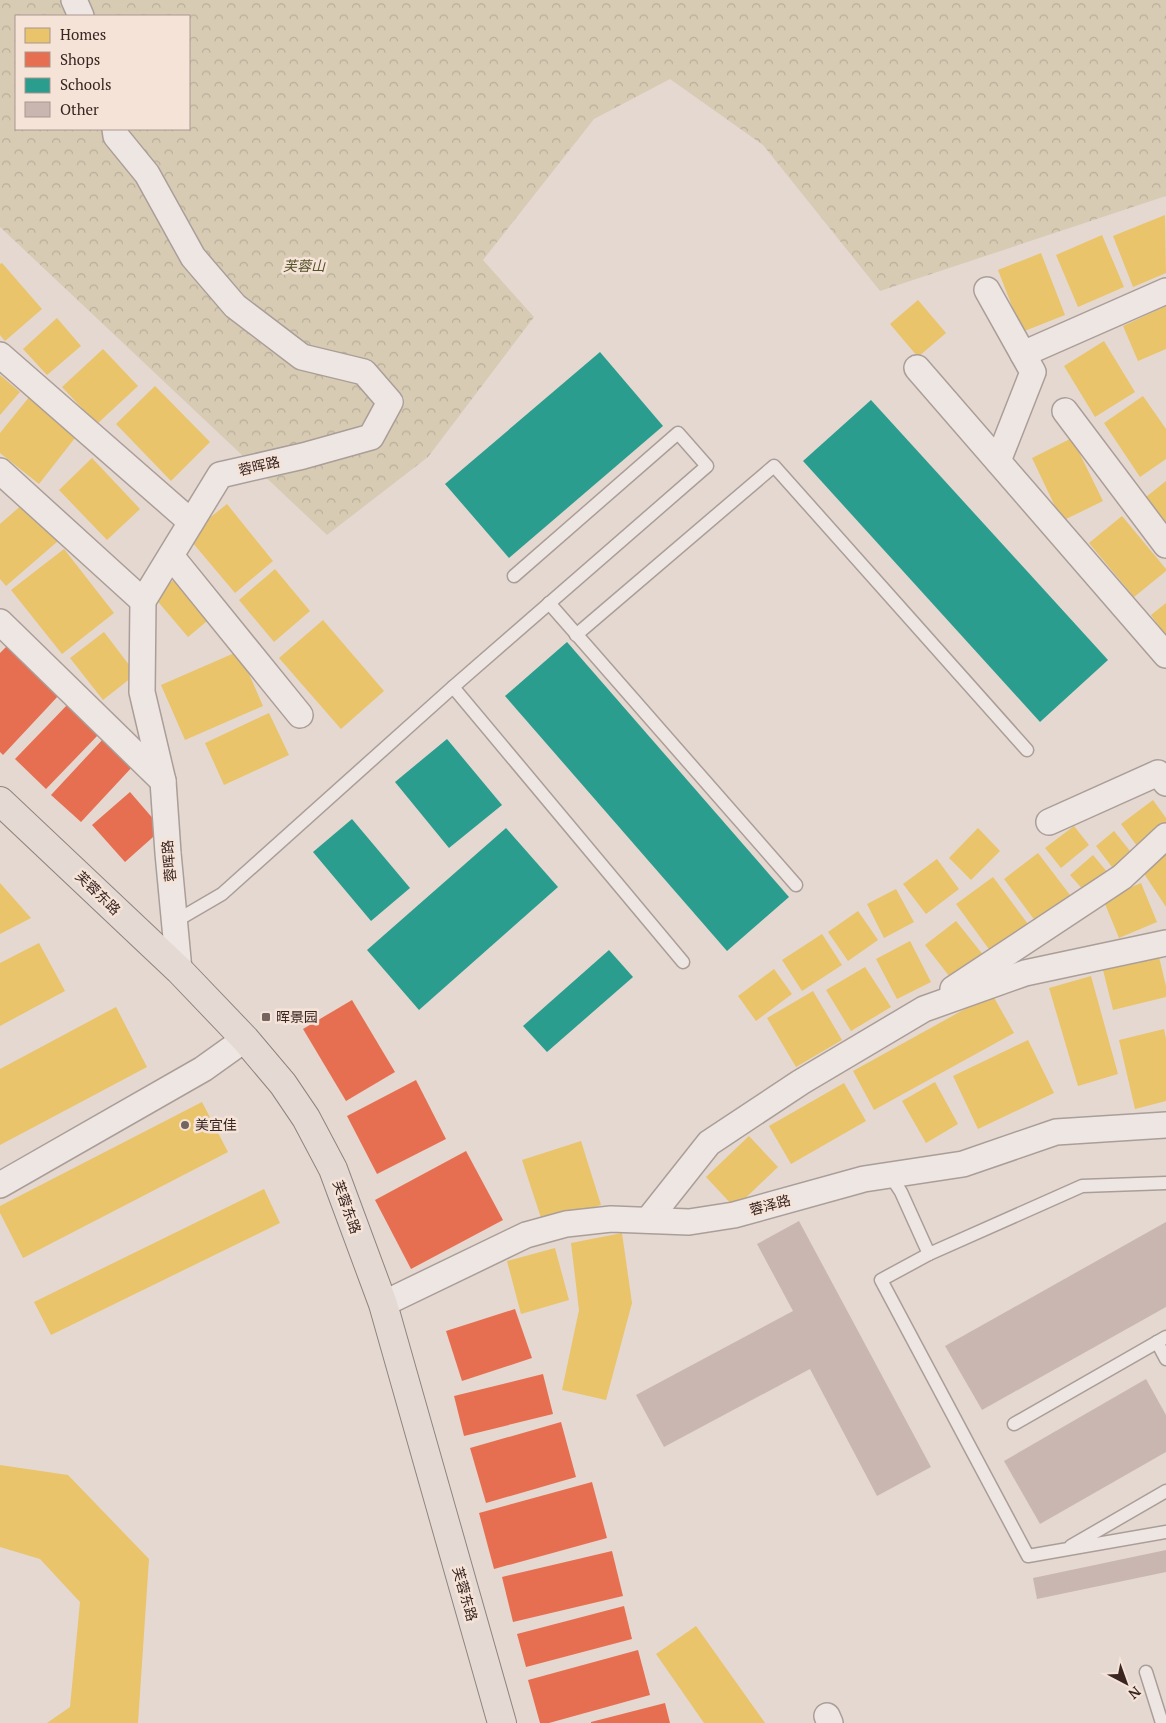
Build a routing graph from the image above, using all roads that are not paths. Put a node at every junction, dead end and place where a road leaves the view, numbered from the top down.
1 (74, 0) edge
2 (81, 15) edge
3 (114, 130) edge
4 (987, 290) dead end
5 (1166, 291) edge
6 (1023, 354) junction
7 (0, 356) edge
8 (917, 368) dead end
9 (1065, 411) dead end
10 (998, 461) junction
11 (0, 471) edge
12 (191, 522) junction
13 (1166, 545) edge
14 (171, 556) junction
15 (514, 576) dead end
16 (143, 601) junction
17 (549, 603) junction
18 (0, 622) edge
19 (576, 635) junction
20 (1166, 655) edge
21 (453, 687) junction
22 (300, 715) dead end
23 (1027, 750) dead end
24 (1163, 774) edge
25 (163, 781) junction
26 (0, 801) edge
27 (1050, 822) dead end
28 (1166, 836) edge
29 (796, 885) dead end
30 (174, 922) junction
31 (1166, 942) edge
32 (683, 962) dead end
33 (178, 970) junction
34 (924, 1009) junction
35 (245, 1040) junction
36 (1166, 1125) edge
37 (890, 1175) junction
38 (1166, 1183) edge
39 (0, 1185) edge
40 (648, 1220) junction
41 (929, 1254) junction
42 (383, 1304) junction
43 (1161, 1339) edge
44 (1166, 1359) edge
45 (1014, 1424) dead end
46 (1166, 1491) edge
47 (1166, 1532) edge
48 (1062, 1551) junction
49 (1146, 1672) dead end
50 (502, 1723) edge
51 (1162, 1723) edge

1 - 2 street
3 - 12 street, 蓉晖路
4 - 6 street
5 - 6 street
6 - 10 street
7 - 12 street
8 - 10 street
9 - 13 street
10 - 20 street
11 - 16 street
12 - 14 street, 蓉晖路
14 - 16 street, 蓉晖路
14 - 22 street
15 - 17 lane
16 - 25 street, 蓉晖路
17 - 19 lane
17 - 21 lane
18 - 25 street
19 - 23 lane
19 - 29 lane
21 - 30 lane
21 - 32 lane
24 - 27 street
25 - 30 street, 蓉晖路
26 - 33 main road, 芙蓉东路
28 - 34 street
30 - 33 street, 蓉晖路
31 - 34 street
33 - 35 main road, 芙蓉东路
34 - 40 street
35 - 39 street
35 - 42 main road, 芙蓉东路
36 - 37 street, 蓉泽路
37 - 40 street, 蓉泽路
37 - 41 lane
38 - 41 lane
40 - 42 street, 蓉泽路
41 - 48 lane
42 - 50 main road, 芙蓉东路
43 - 44 lane
43 - 45 lane
46 - 48 lane
47 - 48 lane
49 - 51 lane

